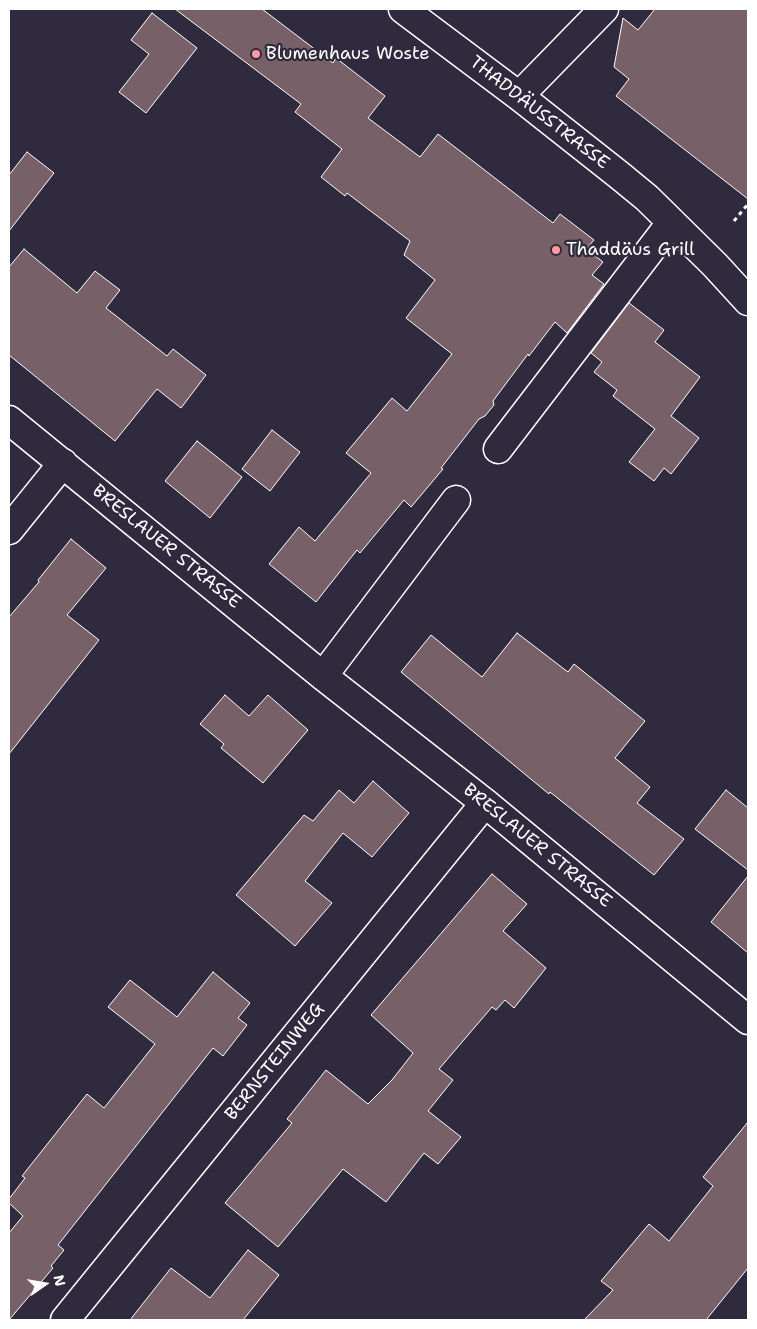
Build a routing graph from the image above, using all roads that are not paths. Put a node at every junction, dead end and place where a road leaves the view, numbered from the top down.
1 (403, 9) edge
2 (604, 9) edge
3 (519, 96) junction
4 (671, 223) junction
5 (748, 301) edge
6 (9, 420) edge
7 (498, 449) dead end
8 (63, 463) junction
9 (456, 500) dead end
10 (9, 530) edge
11 (323, 676) junction
12 (485, 803) junction
13 (748, 1020) edge
14 (65, 1320) edge

1 - 3 street, THADDÄUSSTRASSE
2 - 3 street
3 - 4 street, THADDÄUSSTRASSE
4 - 5 street, THADDÄUSSTRASSE
4 - 7 street
6 - 8 street, BRESLAUER STRASSE
8 - 10 street
8 - 11 street, BRESLAUER STRASSE
9 - 11 street
11 - 12 street, BRESLAUER STRASSE
12 - 13 street, BRESLAUER STRASSE
12 - 14 street, BERNSTEINWEG

